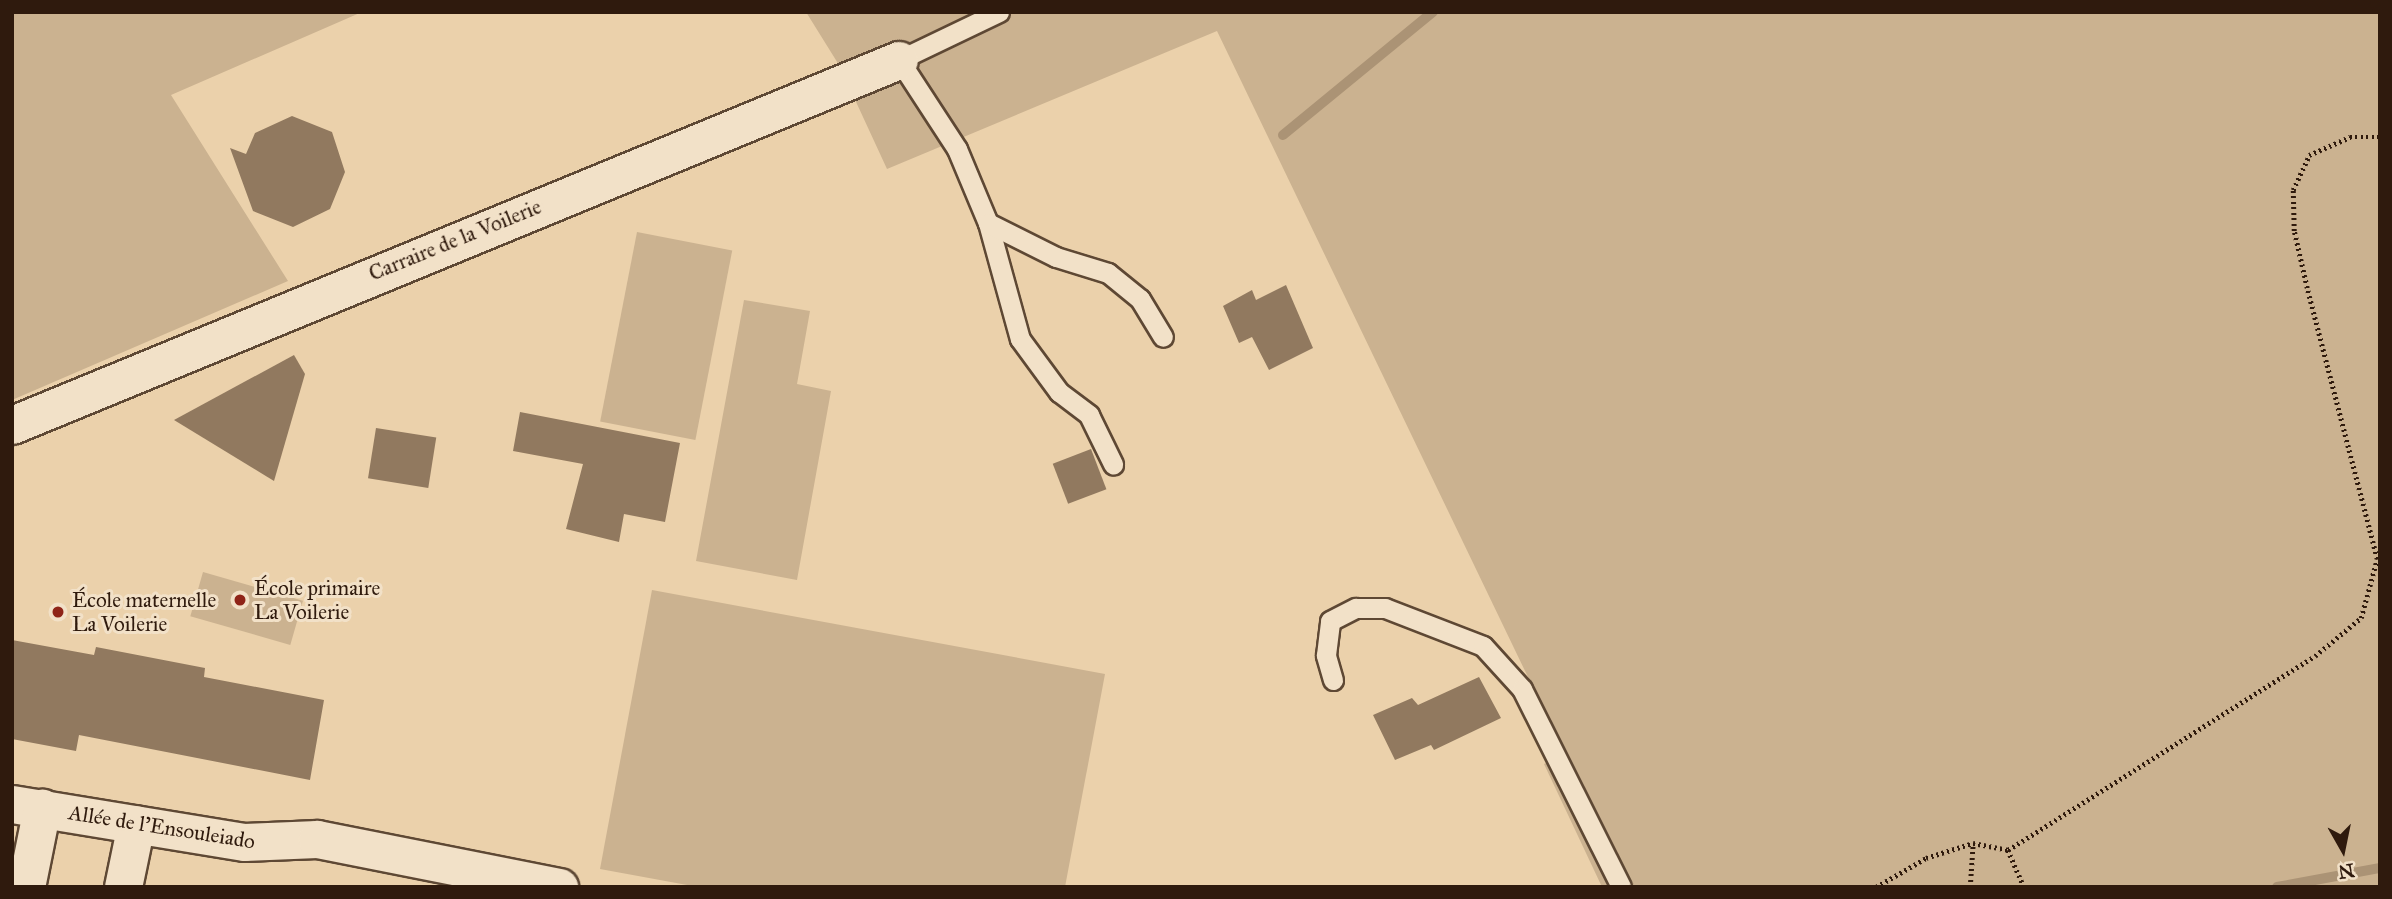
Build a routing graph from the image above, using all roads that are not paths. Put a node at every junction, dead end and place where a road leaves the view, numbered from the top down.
1 (999, 12) edge
2 (899, 60) junction
3 (988, 223) junction
4 (1163, 337) dead end
5 (12, 425) edge
6 (1113, 464) dead end
7 (1333, 680) dead end
8 (27, 806) edge
9 (136, 824) junction
10 (26, 887) edge
11 (123, 887) edge
12 (559, 887) edge
13 (1621, 887) edge

1 - 2 lane
2 - 3 lane
2 - 5 street, Carraire de la Voilerie
3 - 4 lane
3 - 6 lane
7 - 13 lane
8 - 9 street, Allée de l'Ensouleiado
8 - 10 street
9 - 11 street
9 - 12 street, Allée de l'Ensouleiado

